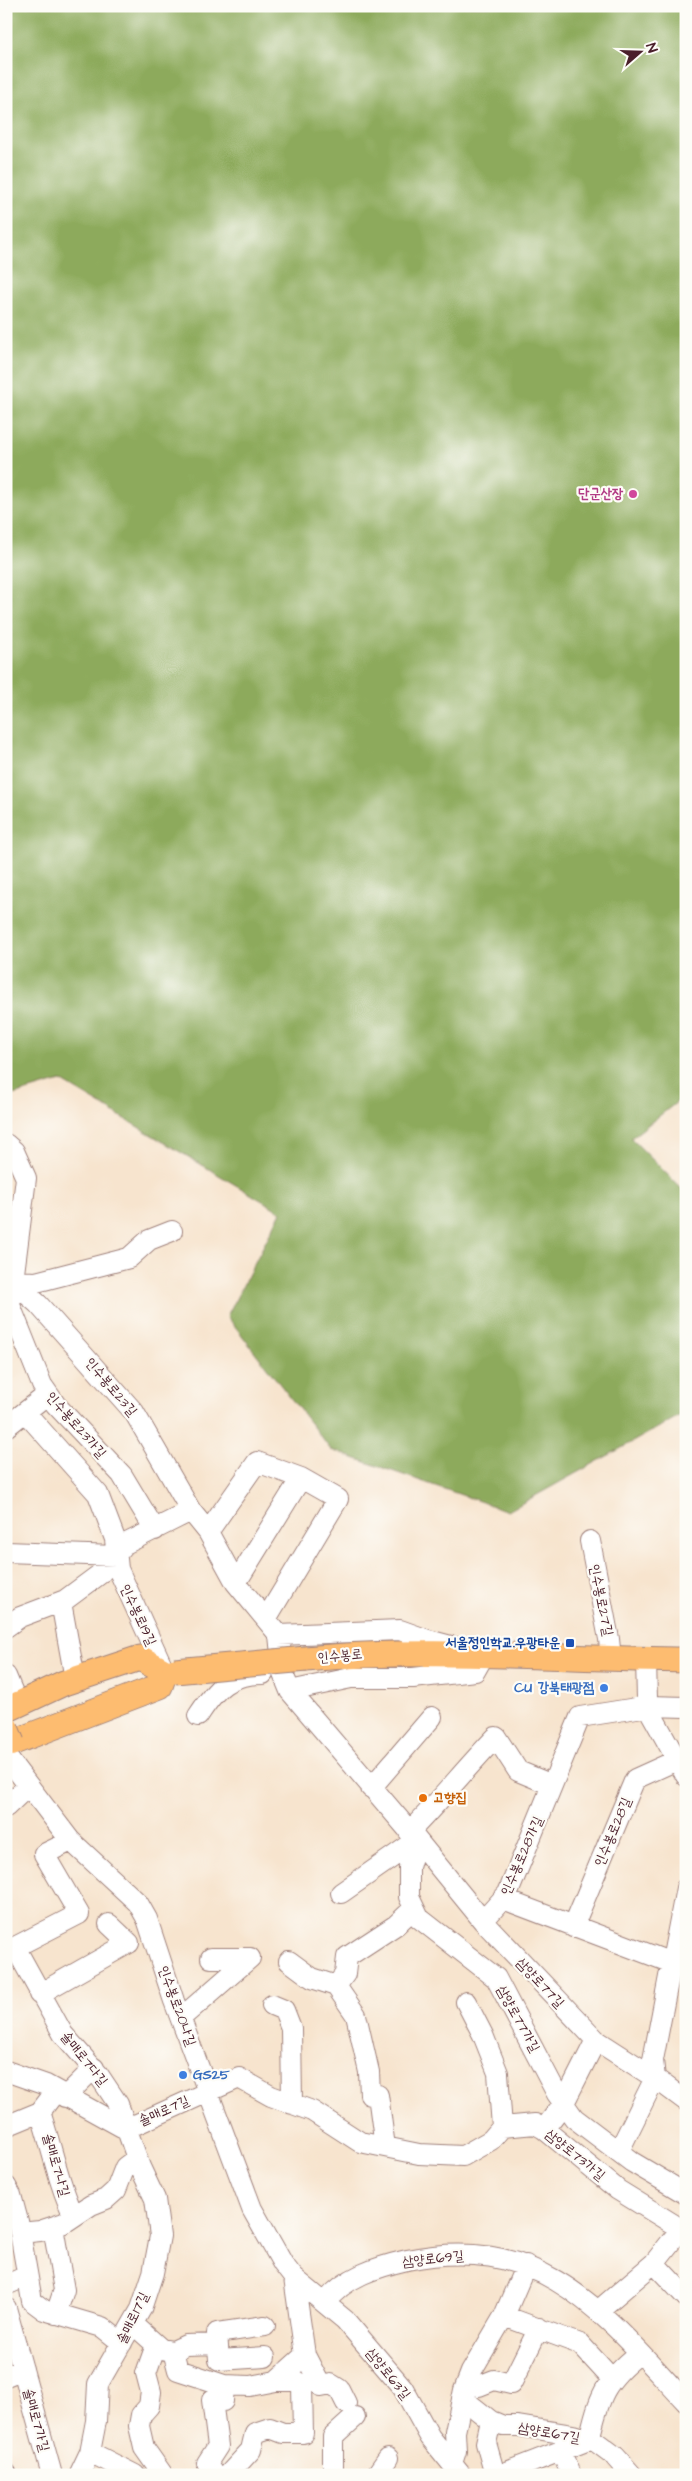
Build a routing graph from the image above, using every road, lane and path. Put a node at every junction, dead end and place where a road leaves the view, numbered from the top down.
1 (6, 1144) edge
2 (172, 1231) dead end
3 (12, 1281) junction
4 (48, 1394) junction
5 (25, 1412) junction
6 (6, 1427) edge
7 (301, 1478) junction
8 (191, 1511) junction
9 (154, 1530) junction
10 (208, 1532) junction
11 (590, 1541) dead end
12 (6, 1552) edge
13 (115, 1556) junction
14 (236, 1583) junction
15 (61, 1602) junction
16 (266, 1619) junction
17 (6, 1627) edge
18 (279, 1635) junction
19 (484, 1655) junction
20 (611, 1660) junction
21 (646, 1660) junction
22 (686, 1660) edge
23 (170, 1672) junction
24 (6, 1676) edge
25 (75, 1679) junction
26 (287, 1683) junction
27 (649, 1706) junction
28 (12, 1707) edge
29 (686, 1707) edge
30 (198, 1716) dead end
31 (432, 1717) dead end
32 (7, 1741) edge
33 (683, 1765) edge
34 (552, 1785) junction
35 (28, 1786) junction
36 (371, 1788) junction
37 (6, 1807) edge
38 (413, 1836) junction
39 (71, 1841) junction
40 (686, 1888) edge
41 (341, 1893) dead end
42 (503, 1899) junction
43 (414, 1908) junction
44 (483, 1921) junction
45 (109, 1924) dead end
46 (573, 1927) junction
47 (681, 1940) edge
48 (211, 1958) dead end
49 (289, 1961) dead end
50 (672, 1964) junction
51 (336, 1986) junction
52 (39, 1994) junction
53 (466, 2002) dead end
54 (272, 2005) dead end
55 (181, 2018) junction
56 (596, 2040) junction
57 (94, 2068) junction
58 (6, 2071) edge
59 (655, 2078) junction
60 (209, 2090) junction
61 (60, 2094) junction
62 (686, 2101) edge
63 (564, 2103) junction
64 (292, 2104) junction
65 (40, 2112) junction
66 (6, 2126) edge
67 (127, 2126) junction
68 (502, 2127) junction
69 (544, 2129) junction
70 (385, 2147) junction
71 (619, 2151) junction
72 (137, 2158) junction
73 (6, 2186) edge
74 (686, 2194) edge
75 (74, 2216) junction
76 (53, 2226) junction
77 (684, 2230) edge
78 (20, 2233) junction
79 (654, 2263) junction
80 (526, 2265) junction
81 (27, 2276) junction
82 (294, 2278) junction
83 (6, 2285) edge
84 (686, 2297) edge
85 (326, 2303) junction
86 (599, 2310) junction
87 (56, 2314) junction
88 (504, 2316) junction
89 (8, 2319) edge
90 (133, 2324) junction
91 (265, 2326) dead end
92 (539, 2328) junction
93 (122, 2343) junction
94 (218, 2344) junction
95 (164, 2348) junction
96 (640, 2353) junction
97 (305, 2355) junction
98 (265, 2357) dead end
99 (15, 2373) edge
100 (612, 2379) junction
101 (276, 2381) junction
102 (224, 2384) junction
103 (464, 2390) junction
104 (686, 2402) edge
105 (491, 2422) junction
106 (303, 2433) junction
107 (333, 2437) junction
108 (589, 2440) junction
109 (562, 2451) junction
110 (90, 2452) junction
111 (457, 2469) edge
112 (52, 2475) edge
113 (79, 2475) edge
114 (134, 2475) edge
115 (163, 2475) edge
116 (215, 2475) edge
117 (228, 2475) edge
118 (333, 2475) edge
119 (495, 2475) edge
120 (499, 2475) edge
121 (571, 2475) edge
122 (632, 2475) edge

1 - 3 street
2 - 3 street
3 - 4 street, 인수봉로23가길
3 - 8 street, 인수봉로23길
4 - 5 street
4 - 9 street, 인수봉로23가길
5 - 6 street
5 - 13 street, 인수봉로23가길
7 - 10 street
7 - 14 street
7 - 16 street
8 - 9 street
8 - 10 street, 인수봉로23길
9 - 13 street
10 - 14 street, 인수봉로23길
11 - 20 street, 인수봉로27길
12 - 13 street
13 - 15 street
13 - 23 street, 인수봉로19길
14 - 16 street, 인수봉로23길
15 - 17 street
15 - 25 street
16 - 18 street, 인수봉로23길
18 - 19 street
18 - 26 street
19 - 20 main road, 인수봉로
19 - 23 main road, 인수봉로, bridge
19 - 26 street
20 - 21 main road, 인수봉로
21 - 22 main road, 인수봉로
21 - 27 street, 인수봉로28길
23 - 25 main road
23 - 32 main road
24 - 28 street
25 - 28 main road
26 - 30 street
26 - 36 street
27 - 29 street, 인수봉로28가길
27 - 33 street, 인수봉로28길
27 - 34 street, 인수봉로28가길
31 - 36 street
32 - 35 street, 인수봉로20나길
33 - 46 street, 인수봉로28길
34 - 38 street, 삼양로77가길
34 - 42 street, 인수봉로28가길
35 - 37 street
35 - 39 street, 인수봉로20나길
36 - 38 street
38 - 41 street, 삼양로77가길
38 - 43 street, 삼양로77가길
38 - 44 street, 삼양로77길
39 - 52 street, 솔매로7다길
39 - 55 street, 인수봉로20나길
40 - 47 street
42 - 44 street, 인수봉로28가길
42 - 46 street
43 - 51 street
43 - 63 street, 삼양로77가길
44 - 56 street, 삼양로77길
45 - 52 street
46 - 50 street
47 - 50 street
48 - 55 street
49 - 51 street
50 - 59 street
51 - 70 street
52 - 57 street, 솔매로7다길
53 - 68 street
54 - 64 street
55 - 60 street, 인수봉로20나길
56 - 59 street, 삼양로77길
56 - 63 street
57 - 61 street
57 - 67 street, 솔매로7다길
58 - 61 street, 솔매로7길
59 - 62 street, 삼양로77길
59 - 71 street
60 - 64 street
60 - 67 street, 솔매로7길
60 - 82 street, 인수봉로20나길
61 - 65 street
61 - 67 street, 솔매로7길
63 - 69 street
63 - 71 street, 삼양로77가길
64 - 70 street
65 - 66 street
65 - 75 street, 솔매로7나길
67 - 72 street, 솔매로17길
68 - 69 street, 삼양로73가길
68 - 70 street
69 - 77 street, 삼양로73가길
71 - 74 street, 삼양로77가길
72 - 75 street
72 - 90 street, 솔매로17길
73 - 78 street
75 - 76 street
76 - 78 street
76 - 87 street
77 - 79 street
78 - 81 street
79 - 84 street
79 - 86 street
80 - 85 street, 삼양로69길
80 - 86 street, 삼양로69길
80 - 88 street
81 - 83 street
81 - 87 street
82 - 85 street, 인수봉로20나길
82 - 97 street
85 - 111 street, 삼양로63길
86 - 96 street, 삼양로69길
87 - 93 street
88 - 92 street
88 - 103 street
89 - 99 street, 솔매로7가길
90 - 93 street, 솔매로17길
90 - 95 street
91 - 94 street
92 - 100 street
92 - 103 street
93 - 110 street, 솔매로17길
94 - 95 street
94 - 98 street
95 - 102 street
95 - 115 street
96 - 100 street
96 - 104 street, 삼양로69길
97 - 101 street
97 - 107 street
99 - 112 street, 솔매로7가길
100 - 108 street
101 - 102 street
101 - 106 street
102 - 116 street
103 - 105 street
103 - 111 street
105 - 108 street, 삼양로67길
105 - 119 street
106 - 107 street
106 - 117 street
107 - 118 street
108 - 109 street
108 - 122 street, 삼양로67길
109 - 120 street
109 - 121 street
110 - 113 street, 솔매로17길
110 - 114 street

